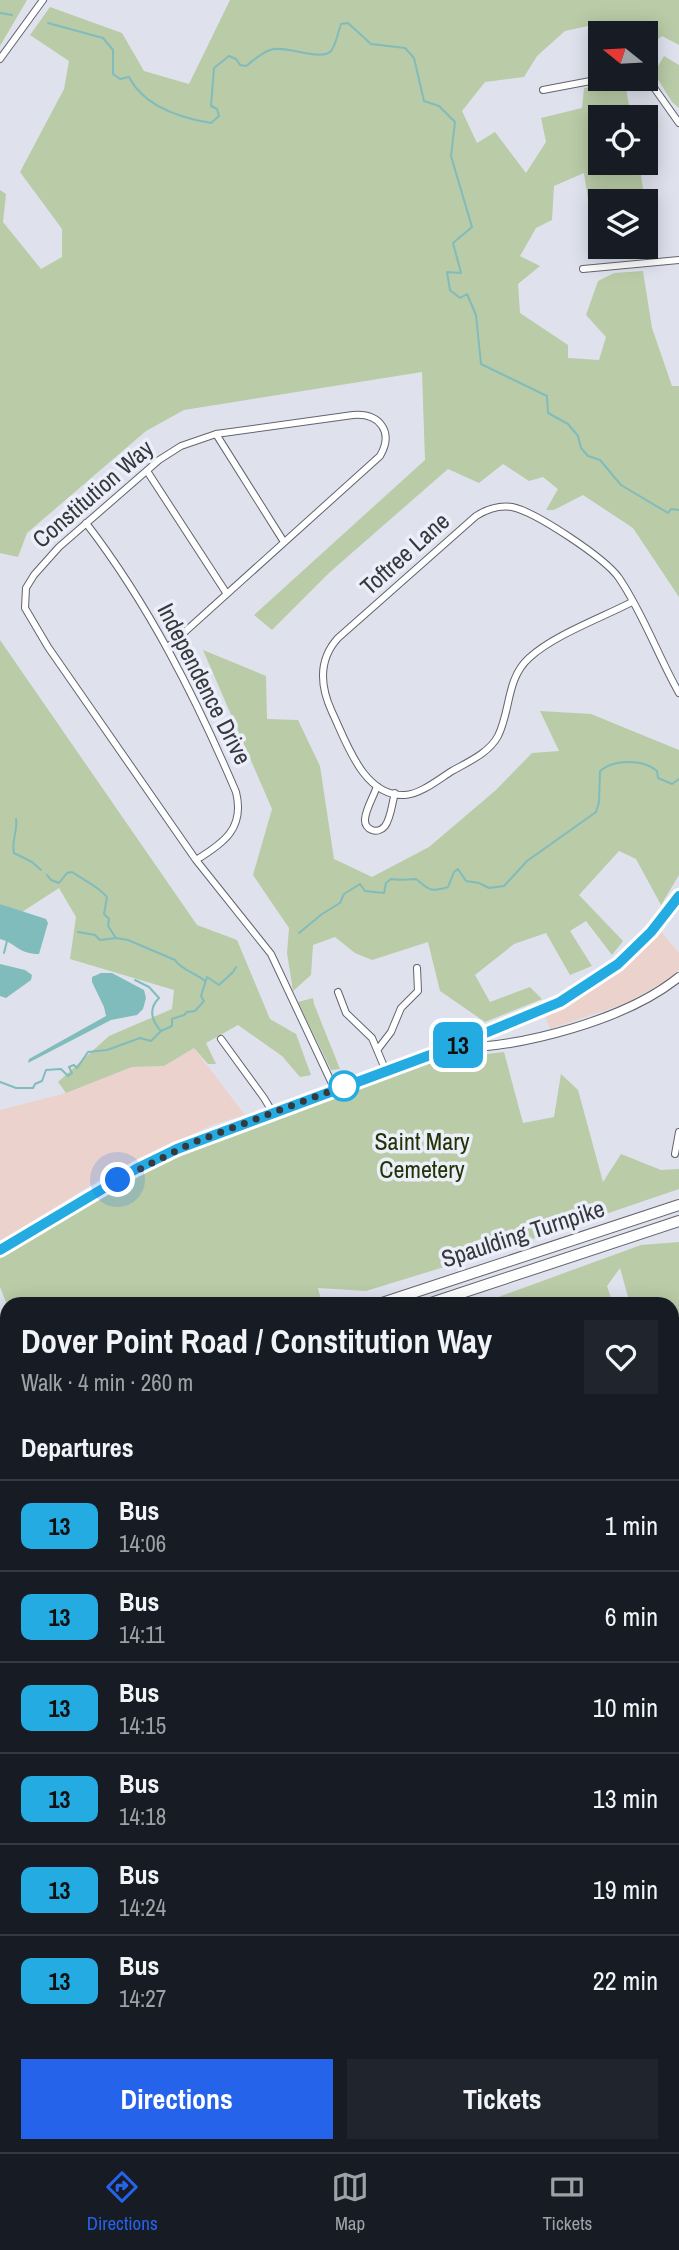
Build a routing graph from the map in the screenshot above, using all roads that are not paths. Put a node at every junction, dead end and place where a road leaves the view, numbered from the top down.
1 (43, 0) edge
2 (0, 59) edge
3 (588, 81) edge
4 (543, 90) dead end
5 (656, 91) edge
6 (679, 123) edge
7 (679, 260) edge
8 (583, 269) dead end
9 (216, 434) junction
10 (147, 471) junction
11 (86, 523) junction
12 (284, 542) junction
13 (227, 594) junction
14 (632, 602) junction
15 (168, 647) junction
16 (679, 693) edge
17 (377, 786) junction
18 (395, 793) junction
19 (196, 860) junction
20 (679, 896) edge
21 (417, 968) dead end
22 (679, 977) edge
23 (338, 992) dead end
24 (221, 1039) dead end
25 (449, 1048) junction
26 (379, 1049) junction
27 (386, 1070) junction
28 (335, 1090) junction
29 (273, 1113) junction
30 (679, 1132) edge
31 (675, 1154) dead end
32 (679, 1205) edge
33 (679, 1221) edge
34 (0, 1250) edge
35 (400, 1297) edge
36 (449, 1297) edge

1 - 2 street
3 - 4 street
5 - 6 street
7 - 8 street
9 - 10 street, Constitution Way
9 - 12 street
9 - 12 street, Constitution Way
10 - 11 street, Constitution Way
10 - 13 street
11 - 15 street, Independence Drive
11 - 19 street, Constitution Way
12 - 13 street, Constitution Way
13 - 15 street, Constitution Way
14 - 16 street, Toftree Lane
14 - 17 street, Toftree Lane
14 - 18 street
15 - 19 street, Independence Drive
17 - 18 street
17 - 18 street
19 - 28 street, Constitution Way
20 - 25 main road
21 - 26 street
22 - 25 main road
23 - 26 street
24 - 29 street
25 - 27 main road
26 - 27 street
27 - 28 main road
28 - 29 main road
29 - 34 main road
30 - 31 street
32 - 35 highway, Spaulding Turnpike
33 - 36 highway, Spaulding Turnpike

